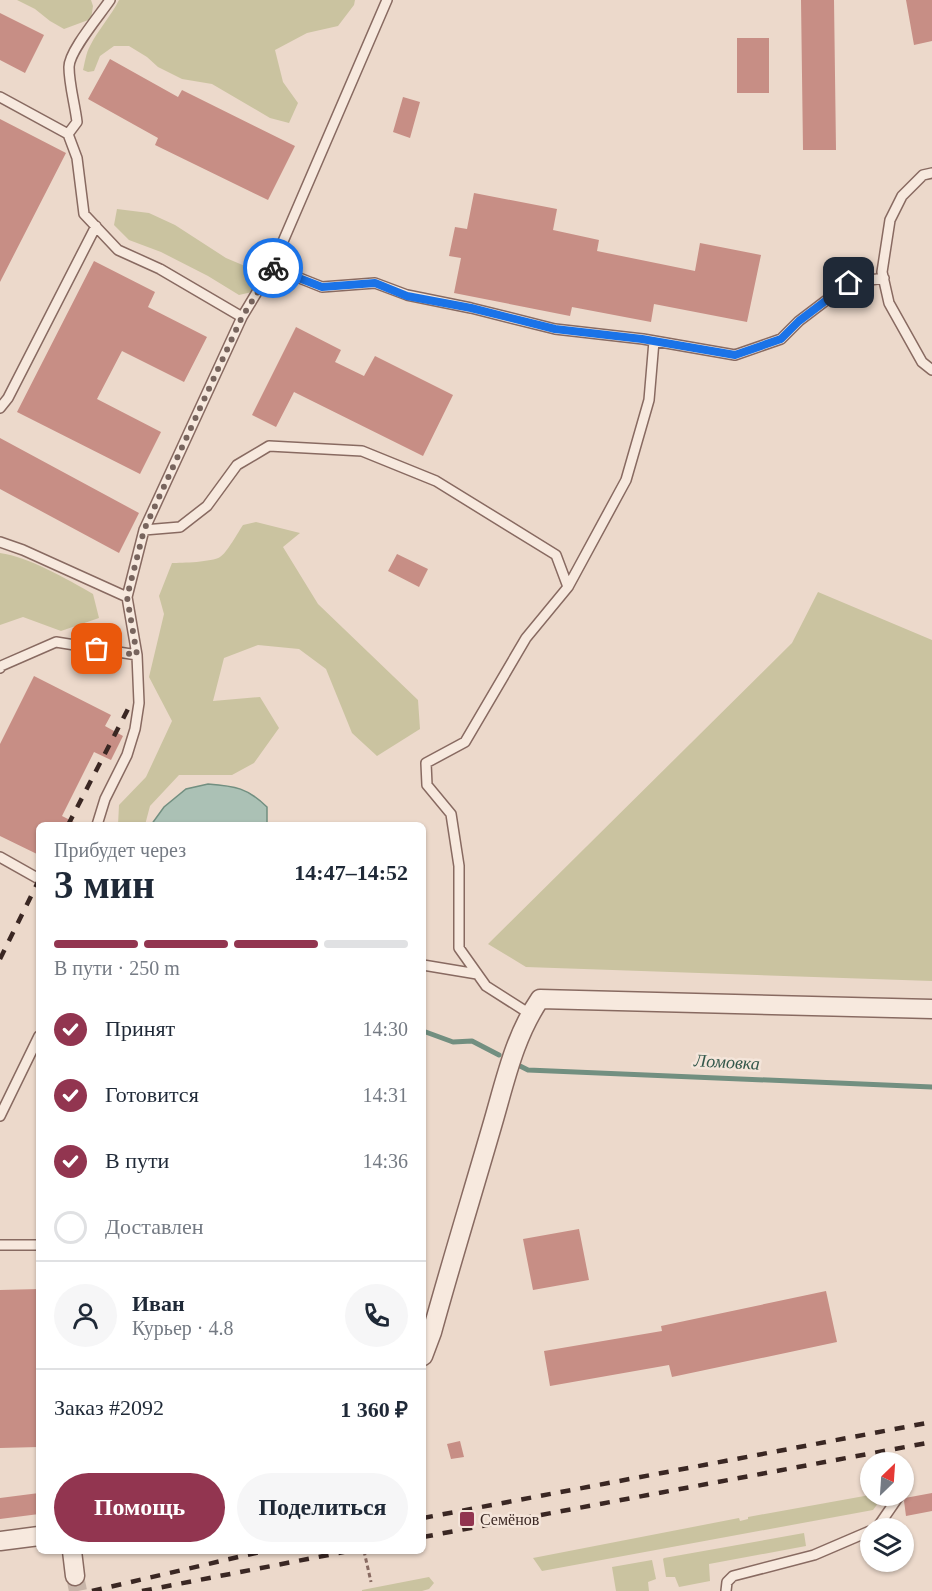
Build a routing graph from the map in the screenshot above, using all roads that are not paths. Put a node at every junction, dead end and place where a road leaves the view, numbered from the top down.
1 (110, 0) edge
2 (387, 0) edge
3 (0, 97) edge
4 (68, 134) junction
5 (932, 172) edge
6 (96, 226) junction
7 (272, 267) junction
8 (884, 278) junction
9 (242, 317) junction
10 (654, 341) junction
11 (932, 370) edge
12 (0, 408) edge
13 (144, 530) junction
14 (0, 542) edge
15 (568, 586) junction
16 (127, 597) junction
17 (137, 655) junction
18 (0, 668) edge
19 (98, 822) edge
20 (0, 857) edge
21 (36, 877) edge
22 (426, 966) edge
23 (477, 974) junction
24 (932, 1009) edge
25 (530, 1014) junction
26 (36, 1042) edge
27 (0, 1116) edge
28 (0, 1245) edge
29 (36, 1245) edge
30 (426, 1348) edge
31 (860, 1535) edge
32 (36, 1536) edge
33 (0, 1541) edge
34 (72, 1554) edge
35 (75, 1576) tunnel mouth
36 (726, 1591) edge

1 - 4 lane
2 - 7 lane
3 - 4 lane
4 - 6 lane
5 - 8 lane
6 - 9 lane
6 - 12 lane
7 - 9 lane
7 - 10 lane
8 - 10 lane
8 - 11 lane
9 - 13 lane
10 - 15 lane
13 - 15 lane
13 - 16 lane
14 - 16 lane
15 - 23 lane
16 - 17 lane
17 - 18 lane
17 - 19 lane
20 - 21 lane
22 - 23 lane
23 - 25 lane
24 - 25 street
25 - 30 street
26 - 27 lane
28 - 29 lane
31 - 36 lane
32 - 33 street
34 - 35 street

